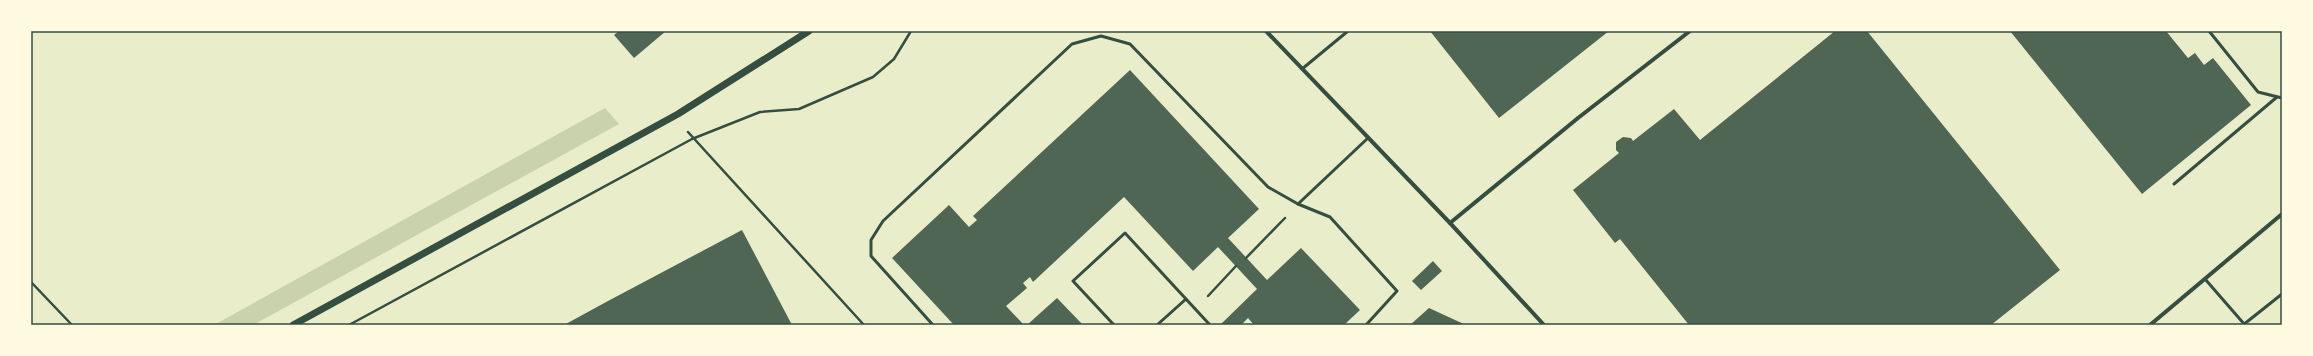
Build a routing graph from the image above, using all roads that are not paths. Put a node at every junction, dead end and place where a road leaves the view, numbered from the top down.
1 (809, 31) edge
2 (1266, 31) edge
3 (1348, 31) edge
4 (1690, 31) edge
5 (2209, 31) edge
6 (1302, 69) junction
7 (2277, 97) junction
8 (2282, 98) edge
9 (1368, 138) junction
10 (2174, 184) dead end
11 (1298, 204) junction
12 (2282, 214) edge
13 (1450, 223) junction
14 (2205, 279) junction
15 (2282, 294) edge
16 (1186, 299) junction
17 (293, 325) edge
18 (933, 325) edge
19 (1114, 325) edge
20 (1157, 325) edge
21 (1210, 325) edge
22 (1366, 325) edge
23 (1544, 325) edge
24 (2150, 325) edge
25 (2244, 325) edge

1 - 17 street
2 - 6 street
3 - 6 lane
4 - 13 street
5 - 7 lane
6 - 9 street
7 - 8 lane
7 - 10 lane
9 - 11 lane
9 - 13 street
11 - 18 lane
11 - 22 lane
12 - 14 street
13 - 23 street
14 - 24 street
14 - 25 lane
15 - 25 lane
16 - 19 lane
16 - 20 lane
16 - 21 lane

